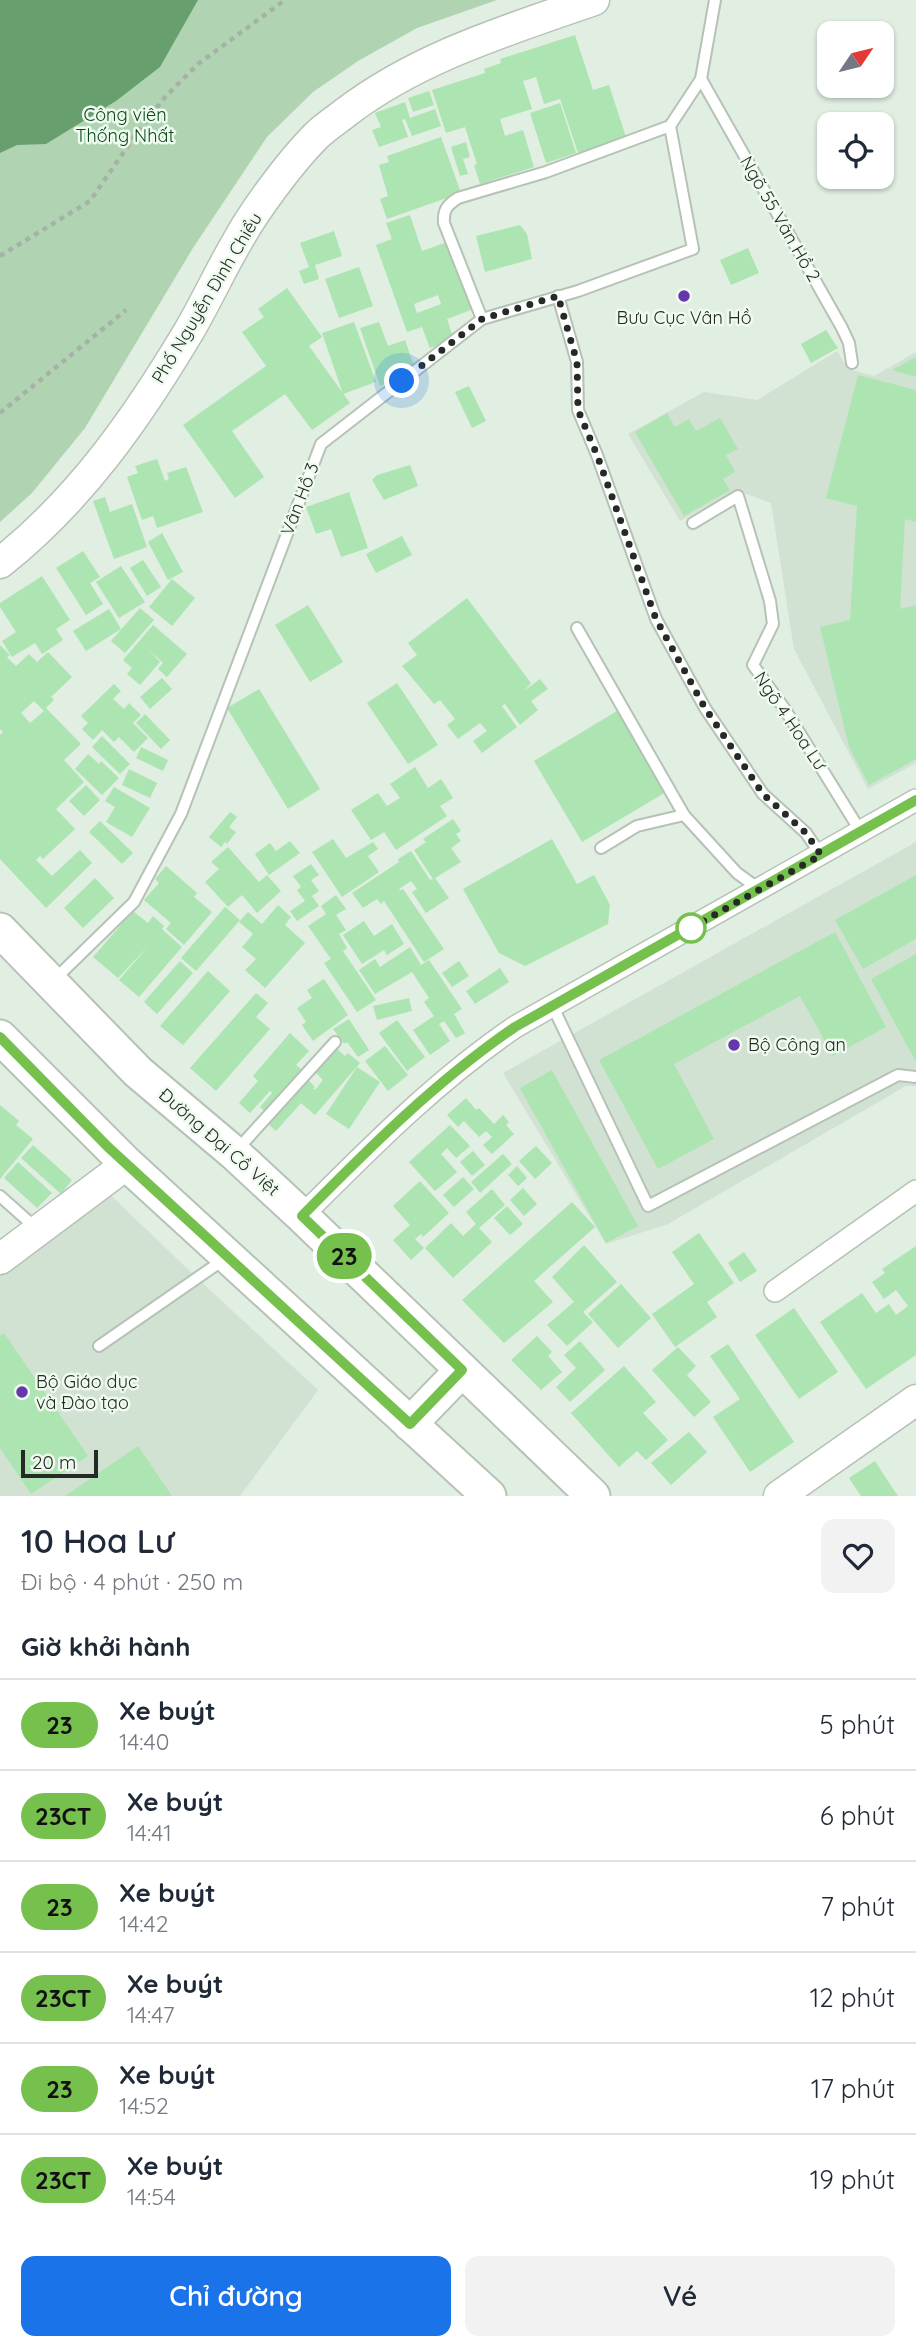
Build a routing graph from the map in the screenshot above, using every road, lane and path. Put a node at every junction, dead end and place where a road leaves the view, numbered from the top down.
1 (285, 0) edge
2 (594, 0) edge
3 (715, 0) edge
4 (701, 79) junction
5 (670, 127) junction
6 (0, 256) edge
7 (558, 296) junction
8 (126, 310) dead end
9 (482, 319) junction
10 (852, 363) dead end
11 (0, 413) edge
12 (693, 523) dead end
13 (0, 564) edge
14 (577, 628) dead end
15 (916, 800) edge
16 (684, 815) junction
17 (861, 832) junction
18 (601, 848) dead end
19 (821, 855) junction
20 (759, 889) junction
21 (0, 930) edge
22 (50, 983) junction
23 (552, 1005) junction
24 (0, 1037) edge
25 (335, 1042) dead end
26 (916, 1077) edge
27 (234, 1153) junction
28 (127, 1164) junction
29 (916, 1191) edge
30 (0, 1196) edge
31 (302, 1216) junction
32 (39, 1231) junction
33 (228, 1256) junction
34 (0, 1259) edge
35 (775, 1291) dead end
36 (99, 1346) dead end
37 (462, 1370) junction
38 (916, 1400) edge
39 (410, 1424) junction
40 (489, 1496) edge
41 (593, 1496) edge
42 (779, 1496) edge

1 - 6 path
2 - 13 street, Phố Nguyễn Đình Chiểu
3 - 4 lane
4 - 5 lane
4 - 10 lane, Ngõ 55 Vân Hồ 2
5 - 7 lane
5 - 9 lane
7 - 9 lane
7 - 19 lane
8 - 11 path
9 - 22 lane, Vân Hồ 3
12 - 17 lane, Ngõ 4 Hoa Lư
14 - 16 lane
15 - 17 street
16 - 18 lane
16 - 20 lane
17 - 19 street
19 - 20 street
20 - 23 street
21 - 22 main road, Đường Đại Cồ Việt
22 - 27 main road, Đường Đại Cồ Việt
23 - 26 lane
23 - 31 street
24 - 28 main road
25 - 27 lane
27 - 31 main road, Đường Đại Cồ Việt
28 - 32 street
28 - 33 main road
29 - 35 street
30 - 32 lane
31 - 37 main road, Đường Đại Cồ Việt
32 - 34 street
33 - 36 lane
33 - 39 main road
37 - 39 main road
37 - 41 main road, Đường Đại Cồ Việt
38 - 42 street
39 - 40 main road

